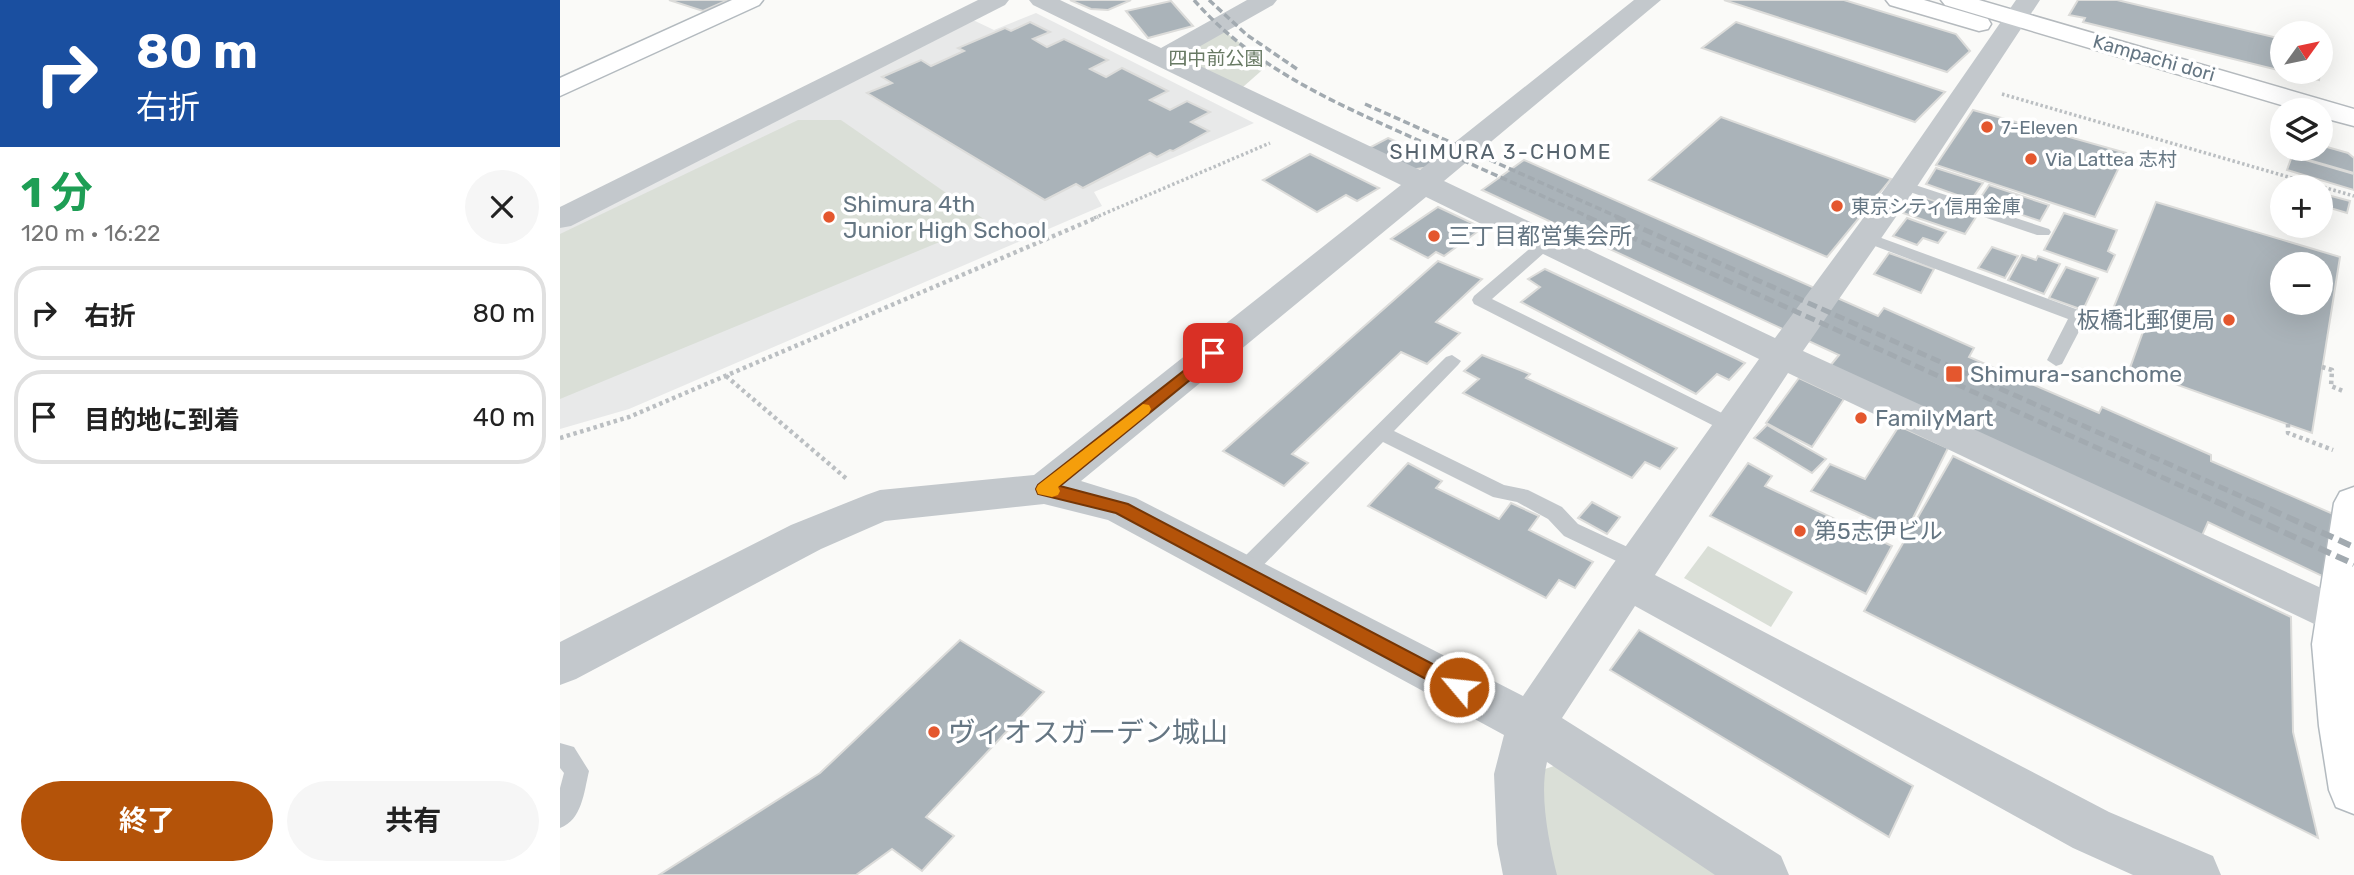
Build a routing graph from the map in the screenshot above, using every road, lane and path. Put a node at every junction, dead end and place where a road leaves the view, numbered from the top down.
1 (751, 0) edge
2 (997, 0) edge
3 (1041, 0) edge
4 (1265, 0) edge
5 (1648, 0) edge
6 (1898, 0) edge
7 (1953, 0) edge
8 (2017, 17) edge
9 (1161, 58) junction
10 (1972, 85) junction
11 (560, 88) edge
12 (2270, 112) edge
13 (2354, 118) edge
14 (1307, 127) junction
15 (2333, 132) edge
16 (2354, 138) edge
17 (1423, 183) junction
18 (1903, 185) junction
19 (2354, 196) edge
20 (560, 219) edge
21 (2043, 232) dead end
22 (1865, 237) junction
23 (1547, 242) junction
24 (1783, 356) junction
25 (2056, 360) dead end
26 (1452, 361) dead end
27 (2322, 367) dead end
28 (726, 376) junction
29 (2343, 391) dead end
30 (2288, 424) dead end
31 (1731, 426) junction
32 (1379, 432) junction
33 (560, 438) edge
34 (2333, 450) dead end
35 (1044, 489) junction
36 (2354, 503) edge
37 (880, 506) junction
38 (1633, 571) junction
39 (1243, 572) junction
40 (2346, 620) edge
41 (560, 665) edge
42 (1531, 725) junction
43 (560, 754) edge
44 (2354, 790) edge
45 (560, 816) edge
46 (1530, 875) edge
47 (1762, 875) edge
48 (2194, 875) edge

1 - 11 main road
2 - 20 street
3 - 9 street
4 - 9 street
5 - 17 street
6 - 8 main road, Kampachi dori
7 - 8 main road, Kampachi dori
8 - 10 street
8 - 12 main road, Kampachi dori
8 - 13 main road, Kampachi dori
9 - 14 street
10 - 18 street
10 - 19 path
14 - 17 street
14 - 28 path
15 - 16 main road
17 - 23 street
17 - 35 street
18 - 21 lane
18 - 22 street
22 - 24 street
22 - 25 lane
23 - 24 street
23 - 31 lane
24 - 31 street
24 - 40 street
26 - 32 lane
27 - 29 path
28 - 33 path
28 - 37 path
30 - 34 path
31 - 38 street
32 - 38 lane
32 - 39 lane
35 - 37 street
35 - 39 street
36 - 40 main road
37 - 41 street
38 - 42 street
38 - 48 street
39 - 42 street
40 - 44 main road
42 - 46 street
42 - 47 street
43 - 45 lane

